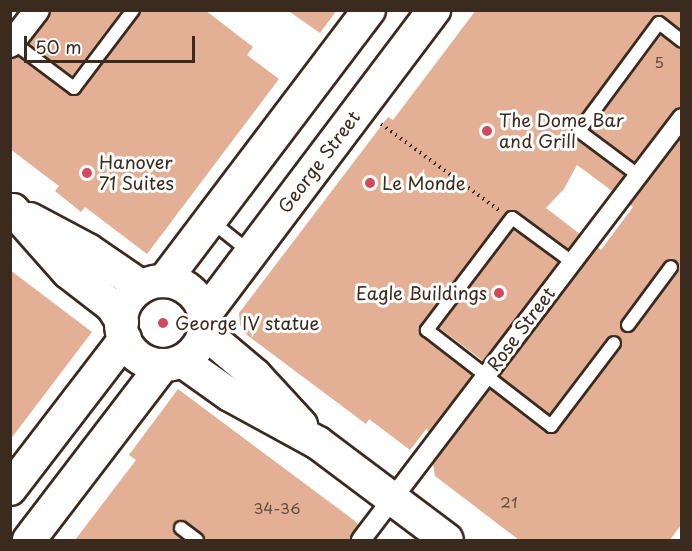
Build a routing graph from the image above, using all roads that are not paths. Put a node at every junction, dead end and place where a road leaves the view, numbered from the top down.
1 (37, 10) edge
2 (133, 10) edge
3 (369, 10) edge
4 (434, 10) edge
5 (681, 40) edge
6 (11, 42) edge
7 (681, 118) edge
8 (638, 175) junction
9 (12, 209) edge
10 (210, 220) junction
11 (250, 252) junction
12 (572, 262) junction
13 (671, 267) dead end
14 (153, 284) junction
15 (204, 323) junction
16 (628, 325) dead end
17 (123, 331) junction
18 (614, 343) dead end
19 (172, 363) junction
20 (485, 376) junction
21 (318, 443) junction
22 (10, 489) edge
23 (393, 498) junction
24 (181, 528) dead end
25 (29, 540) edge
26 (197, 540) edge
27 (361, 540) edge
28 (447, 540) edge

1 - 6 street
2 - 6 lane
3 - 10 street
4 - 11 street, George Street
5 - 8 lane
7 - 8 street, Rose Street
8 - 12 street, Rose Street
9 - 14 street
9 - 17 street
10 - 11 lane
10 - 14 street
11 - 15 street, George Street
12 - 20 street, Rose Street
12 - 20 lane
13 - 16 lane
14 - 15 street
14 - 17 street
15 - 19 street, George Street
15 - 21 street
17 - 19 street
17 - 22 street
18 - 20 lane
19 - 21 street
19 - 25 street, George Street
20 - 23 street, Rose Street
21 - 23 street
23 - 27 street, Rose Street
23 - 28 street
24 - 26 lane

